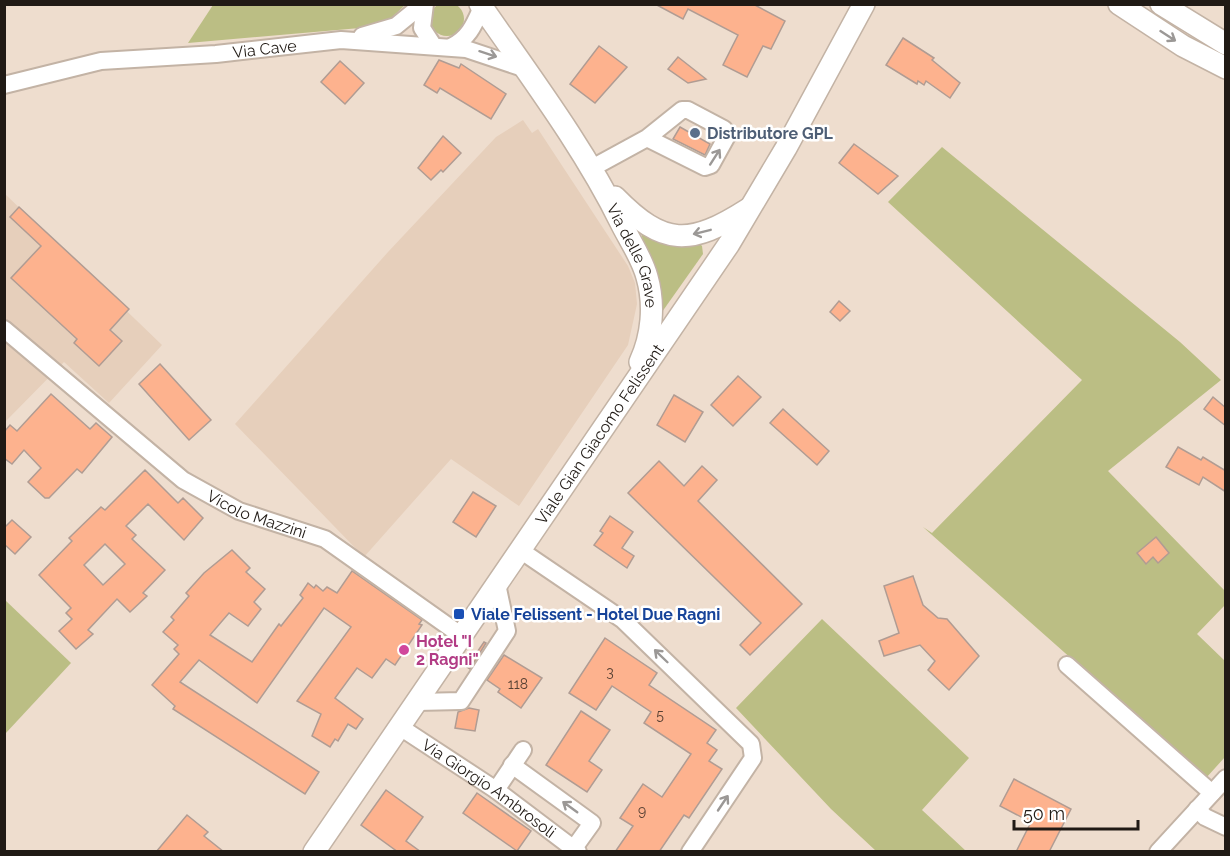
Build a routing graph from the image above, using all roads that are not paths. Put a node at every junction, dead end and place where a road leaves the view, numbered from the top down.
1 (424, 4) edge
2 (864, 4) edge
3 (1119, 4) edge
4 (1161, 4) edge
5 (481, 6) edge
6 (341, 40) junction
7 (433, 45) junction
8 (1226, 45) edge
9 (451, 47) junction
10 (523, 68) junction
11 (1226, 68) edge
12 (4, 85) edge
13 (647, 138) dead end
14 (596, 175) junction
15 (753, 205) junction
16 (4, 329) edge
17 (623, 399) junction
18 (520, 550) junction
19 (497, 585) junction
20 (462, 636) junction
21 (1067, 665) dead end
22 (417, 702) junction
23 (400, 727) junction
24 (523, 750) dead end
25 (513, 765) junction
26 (1226, 778) edge
27 (496, 790) junction
28 (1212, 793) junction
29 (1197, 809) junction
30 (1226, 827) edge
31 (576, 850) edge
32 (314, 852) edge
33 (690, 852) edge
34 (1158, 852) edge

1 - 6 street
1 - 7 street
2 - 15 main road, Viale Gian Giacomo Felissent
3 -> 11 main road
4 - 8 main road
5 - 9 street
5 - 10 main road, Via delle Grave
6 - 7 street, Via Cave
6 - 12 street, Via Cave
7 - 9 street, Via Cave
9 -> 10 street, Via Cave
10 - 14 main road, Via delle Grave
13 - 14 street
15 -> 14 main road, Via delle Grave
14 - 17 main road, Via delle Grave
15 - 17 main road, Viale Gian Giacomo Felissent
16 - 20 street, Vicolo Mazzini
17 - 18 main road, Viale Gian Giacomo Felissent
18 - 19 main road, Viale Gian Giacomo Felissent
33 -> 18 street
19 - 20 main road, Viale Gian Giacomo Felissent
19 - 22 street
20 - 22 main road, Viale Gian Giacomo Felissent
21 - 28 street
22 - 23 main road, Viale Gian Giacomo Felissent
23 - 27 street, Via Giorgio Ambrosoli
23 - 32 main road, Viale Gian Giacomo Felissent
24 - 25 street
25 - 27 street
31 -> 25 street
26 - 28 street
27 - 31 street, Via Giorgio Ambrosoli
28 - 29 street
29 - 30 street
29 - 34 street

